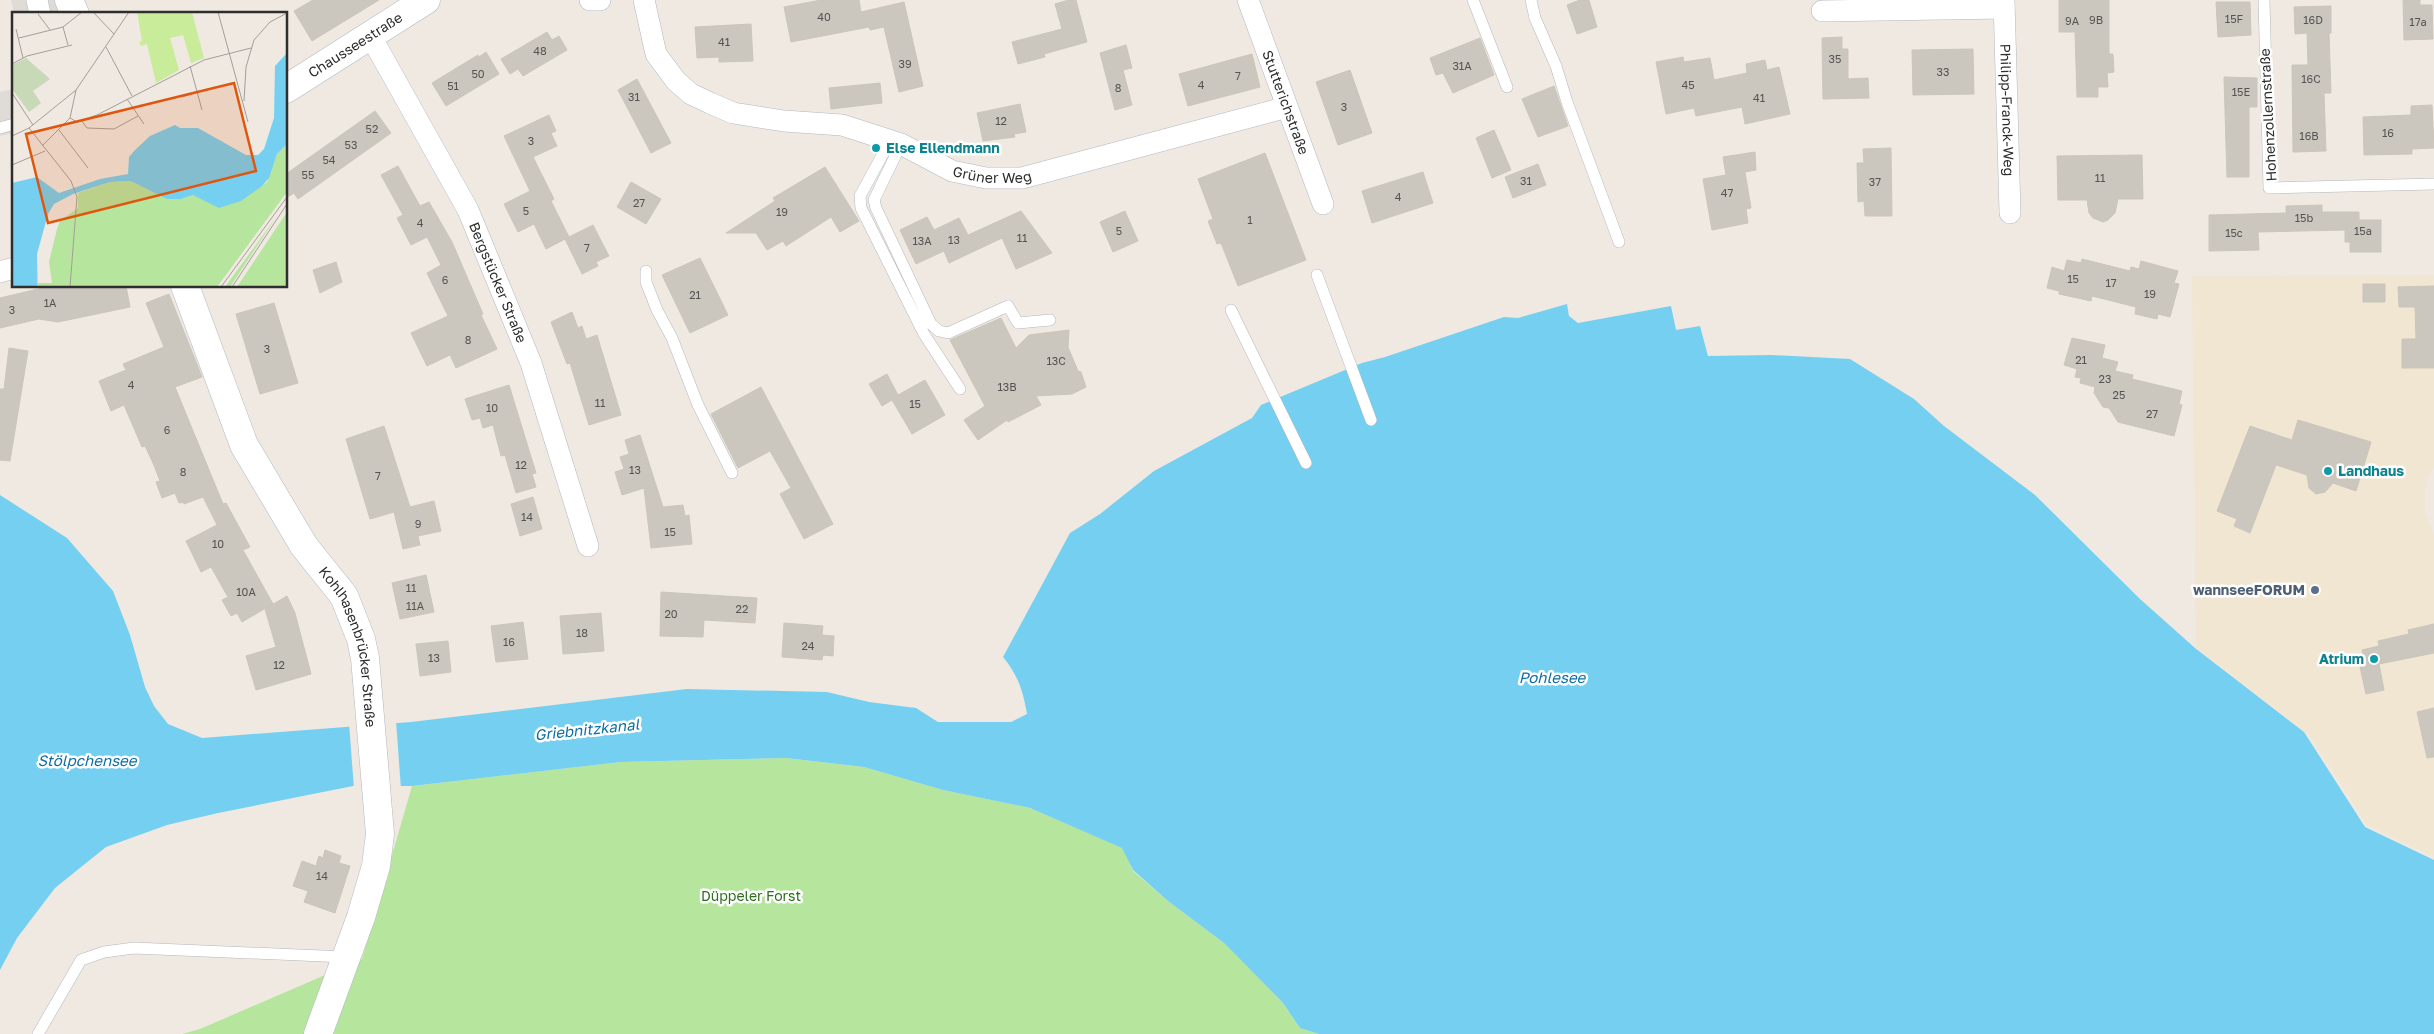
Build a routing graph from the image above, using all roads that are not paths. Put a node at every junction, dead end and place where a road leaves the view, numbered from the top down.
1 (69, 0) edge
2 (426, 0) edge
3 (590, 0) edge
4 (600, 0) edge
5 (644, 0) edge
6 (1248, 0) edge
7 (1473, 0) edge
8 (1531, 0) edge
9 (2264, 0) edge
10 (2004, 4) edge
11 (1822, 11) dead end
12 (74, 12) edge
13 (370, 35) junction
14 (1507, 87) dead end
15 (288, 88) edge
16 (1287, 106) junction
17 (895, 143) junction
18 (2434, 184) edge
19 (1323, 204) dead end
20 (2010, 213) dead end
21 (1619, 242) dead end
22 (646, 271) dead end
23 (1317, 275) dead end
24 (186, 288) edge
25 (1231, 310) dead end
26 (1050, 320) dead end
27 (960, 389) dead end
28 (1371, 420) dead end
29 (1306, 463) dead end
30 (732, 473) dead end
31 (588, 546) dead end
32 (346, 957) junction
33 (38, 1034) edge
34 (318, 1034) edge

1 - 12 street
2 - 13 street, Chausseestraße
3 - 4 street
5 - 17 street, Grüner Weg
6 - 16 street, Stutterichstraße
7 - 14 lane
8 - 21 lane
9 - 18 lane, Hohenzollernstraße
10 - 11 street, Philipp-Franck-Weg
10 - 20 street, Philipp-Franck-Weg
13 - 15 street, Chausseestraße
13 - 31 street, Bergstücker Straße
16 - 17 street, Grüner Weg
16 - 19 street, Stutterichstraße
17 - 26 lane
17 - 27 lane
22 - 30 lane
23 - 28 lane
24 - 32 street, Kohlhasenbrücker Straße
25 - 29 lane
32 - 33 lane
32 - 34 street, Kohlhasenbrücker Straße

